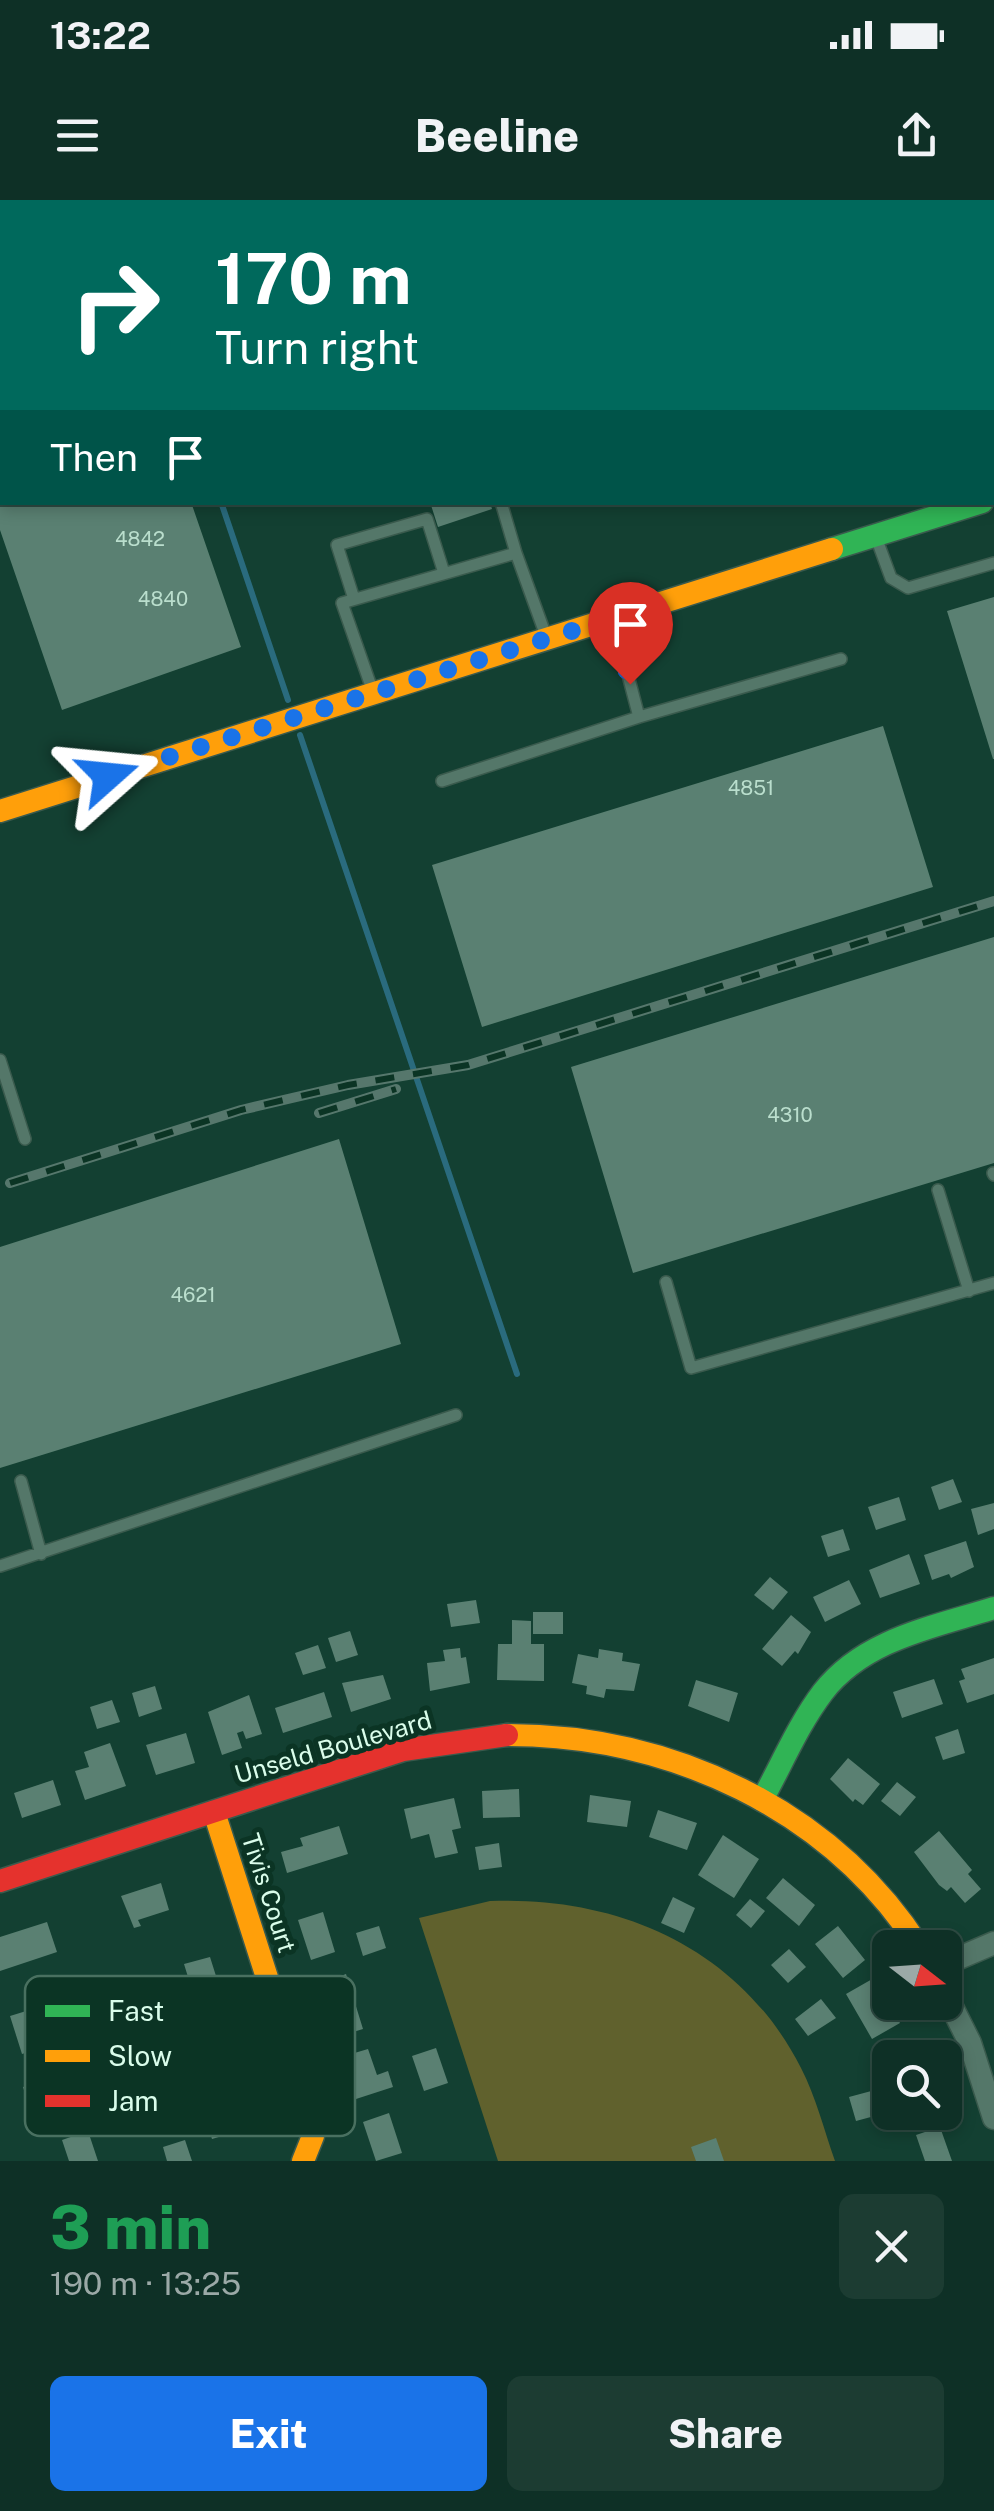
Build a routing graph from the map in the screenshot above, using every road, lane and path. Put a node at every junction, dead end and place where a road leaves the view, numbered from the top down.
1 (503, 505) edge
2 (973, 505) edge
3 (876, 536) junction
4 (516, 553) junction
5 (994, 563) edge
6 (444, 573) junction
7 (354, 599) junction
8 (613, 618) junction
9 (546, 639) junction
10 (841, 659) dead end
11 (374, 693) junction
12 (640, 718) junction
13 (442, 781) dead end
14 (0, 810) edge
15 (0, 1060) edge
16 (25, 1139) dead end
17 (938, 1190) dead end
18 (666, 1282) dead end
19 (994, 1284) edge
20 (969, 1291) junction
21 (456, 1415) dead end
22 (21, 1481) dead end
23 (41, 1554) junction
24 (0, 1566) edge
25 (994, 1608) edge
26 (762, 1800) junction
27 (214, 1812) junction
28 (0, 1882) edge
29 (905, 1930) edge
30 (994, 1943) edge
31 (962, 1957) edge
32 (267, 1976) edge
33 (959, 2020) edge
34 (994, 2118) edge
35 (313, 2136) edge
36 (303, 2161) edge

1 - 4 lane
2 - 3 street
3 - 5 lane
3 - 8 street
4 - 6 lane
4 - 9 lane
6 - 7 lane
6 - 7 lane
7 - 11 lane
8 - 9 street
8 - 12 lane
9 - 11 street
10 - 12 lane
11 - 14 street
12 - 13 lane
15 - 16 lane
17 - 20 lane
18 - 20 lane
19 - 20 lane
21 - 23 lane
22 - 23 lane
23 - 24 lane
25 - 26 street
26 - 27 street, Unseld Boulevard
26 - 29 street, Unseld Boulevard
27 - 28 street, Unseld Boulevard
27 - 32 street, Tivis Court
30 - 31 street
33 - 34 street
35 - 36 street, Tivis Court

